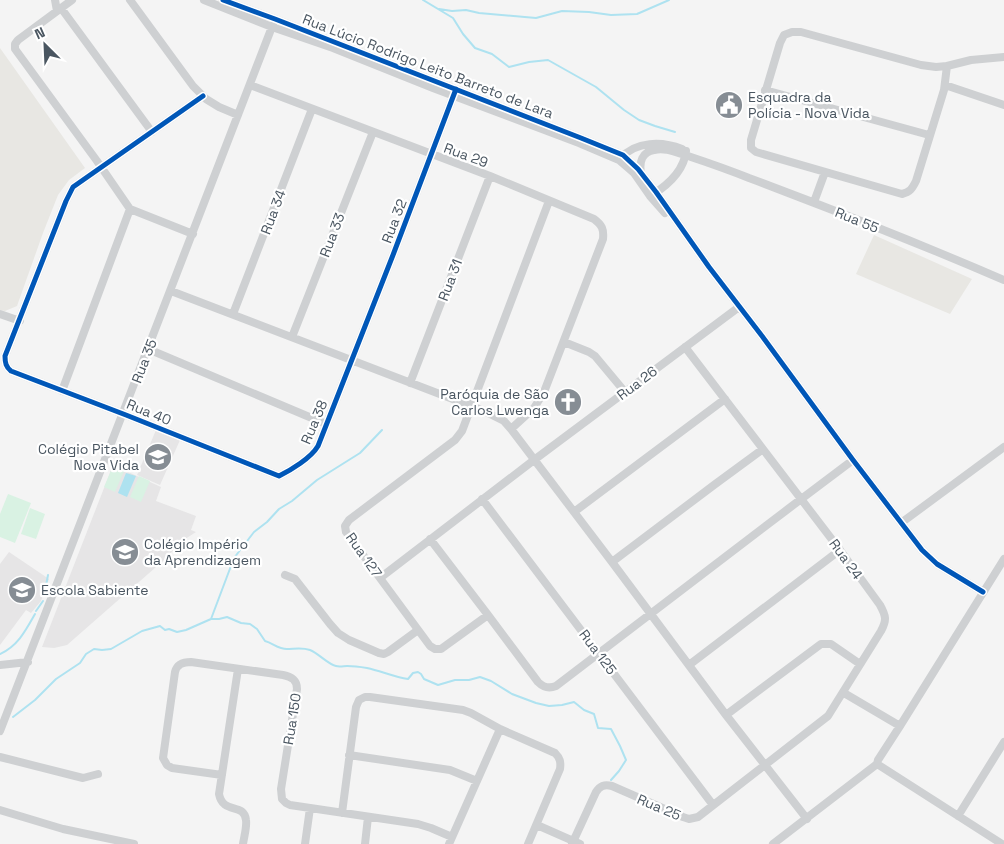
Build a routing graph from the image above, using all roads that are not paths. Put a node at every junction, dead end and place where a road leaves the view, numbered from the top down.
1 (55, 0) edge
2 (72, 0) edge
3 (130, 0) edge
4 (204, 0) edge
5 (224, 0) edge
6 (59, 9) junction
7 (274, 23) junction
8 (1004, 57) edge
9 (947, 66) junction
10 (250, 85) junction
11 (945, 85) junction
12 (765, 90) junction
13 (455, 92) junction
14 (203, 96) junction
15 (1004, 105) edge
16 (312, 109) junction
17 (238, 115) junction
18 (152, 132) junction
19 (373, 132) junction
20 (929, 135) junction
21 (686, 153) junction
22 (432, 155) junction
23 (621, 158) junction
24 (101, 167) junction
25 (825, 172) junction
26 (640, 173) junction
27 (490, 176) junction
28 (653, 194) junction
29 (549, 201) junction
30 (814, 202) junction
31 (130, 209) junction
32 (193, 234) junction
33 (1004, 280) edge
34 (171, 291) junction
35 (740, 307) junction
36 (0, 314) edge
37 (233, 314) junction
38 (20, 321) junction
39 (292, 337) junction
40 (564, 342) junction
41 (685, 347) junction
42 (148, 349) junction
43 (351, 360) junction
44 (410, 383) junction
45 (62, 390) junction
46 (625, 392) junction
47 (725, 399) junction
48 (471, 406) junction
49 (123, 414) junction
50 (326, 424) junction
51 (511, 429) junction
52 (1004, 447) edge
53 (763, 450) junction
54 (534, 460) junction
55 (853, 460) junction
56 (279, 476) joint
57 (482, 499) junction
58 (801, 499) junction
59 (574, 512) junction
60 (901, 523) junction
61 (430, 539) junction
62 (840, 550) junction
63 (1004, 559) edge
64 (612, 562) junction
65 (285, 575) dead end
66 (380, 578) junction
67 (983, 592) junction
68 (488, 614) junction
69 (650, 614) junction
70 (418, 630) junction
71 (598, 653) junction
72 (28, 662) junction
73 (689, 664) junction
74 (860, 664) junction
75 (0, 665) edge
76 (238, 668) junction
77 (844, 693) junction
78 (726, 715) junction
79 (900, 726) junction
80 (500, 729) junction
81 (0, 731) edge
82 (1004, 742) edge
83 (349, 756) junction
84 (0, 757) edge
85 (877, 764) junction
86 (765, 766) junction
87 (98, 774) dead end
88 (222, 776) junction
89 (477, 782) junction
90 (713, 805) junction
91 (310, 808) junction
92 (0, 810) edge
93 (342, 812) junction
94 (958, 816) junction
95 (368, 817) junction
96 (807, 819) junction
97 (537, 825) junction
98 (451, 841) edge
99 (575, 843) edge
100 (134, 844) edge
101 (243, 844) edge
102 (305, 844) edge
103 (365, 844) edge
104 (528, 844) edge
105 (773, 844) edge
106 (1002, 844) edge

1 - 6 street
2 - 6 street
3 - 14 street
4 - 7 street, Rua Lúcio Rodrigo Leito Barreto de Lara
5 - 7 street, Rua Lúcio Rodrigo Leito Barreto de Lara
6 - 18 street
6 - 24 street
7 - 10 street, Rua 35
7 - 13 street, Rua Lúcio Rodrigo Leito Barreto de Lara
8 - 9 street
9 - 11 street
9 - 12 street
10 - 16 street, Rua 29
10 - 17 street, Rua 35
11 - 15 street
11 - 20 street
12 - 20 street
12 - 25 street
13 - 22 street, Rua 32
13 - 23 street, Rua Lúcio Rodrigo Leito Barreto de Lara
14 - 17 street
14 - 18 street
16 - 19 street, Rua 29
16 - 37 street, Rua 34
17 - 32 street, Rua 35
18 - 24 street
19 - 22 street, Rua 29
19 - 39 street, Rua 33
20 - 25 street
21 - 23 street
21 - 26 street
21 - 28 street
21 - 30 street, Rua 55
22 - 27 street, Rua 29
22 - 43 street, Rua 32
23 - 26 street
23 - 28 street
24 - 31 street
24 - 38 street
25 - 30 street
26 - 28 street
27 - 29 street, Rua 29
27 - 44 street, Rua 31
28 - 35 street
29 - 40 street, Rua 29
29 - 48 street
30 - 33 street, Rua 55
31 - 32 street
31 - 45 street
32 - 34 street, Rua 35
34 - 37 street
34 - 42 street, Rua 35
35 - 41 street, Rua 26
35 - 55 street
36 - 38 street
37 - 39 street
38 - 45 street, Rua 40
39 - 43 street
40 - 46 street
40 - 51 street, Rua 29
41 - 46 street, Rua 26
41 - 47 street, Rua 24
42 - 49 street, Rua 35
42 - 50 street
43 - 44 street
43 - 50 street, Rua 38
44 - 48 street
45 - 49 street, Rua 40
46 - 54 street, Rua 26
47 - 53 street, Rua 24
47 - 59 street
48 - 51 street
48 - 66 street, Rua 127
49 - 56 street, Rua 40
49 - 72 street, Rua 35
50 - 56 street, Rua 38
51 - 54 street
52 - 60 street
53 - 58 street, Rua 24
53 - 64 street
54 - 57 street, Rua 26
54 - 59 street
55 - 58 street
55 - 60 street
57 - 61 street, Rua 26
57 - 71 street, Rua 125
58 - 62 street, Rua 24
58 - 69 street
59 - 64 street
60 - 67 street
61 - 66 street, Rua 26
61 - 68 street
62 - 73 street
62 - 74 street, Rua 24
63 - 67 street
64 - 69 street
65 - 70 street
66 - 70 street, Rua 127
67 - 79 street
68 - 70 street, Rua 127
68 - 71 street
69 - 71 street
69 - 73 street
71 - 90 street, Rua 125
72 - 75 street
72 - 81 street, Rua 35
73 - 78 street
74 - 77 street, Rua 24
74 - 78 street
76 - 88 street
76 - 88 street, Rua 150
76 - 91 street, Rua 150
77 - 79 street
77 - 86 street, Rua 24
78 - 86 street
79 - 85 street
80 - 83 street
80 - 89 street
80 - 97 street
82 - 94 street
83 - 89 street
83 - 93 street
84 - 87 street
85 - 94 street
85 - 96 street
86 - 90 street, Rua 25
86 - 96 street
88 - 101 street
89 - 98 street
90 - 99 street, Rua 25
91 - 93 street, Rua 150
91 - 102 street
92 - 100 street
93 - 95 street, Rua 150
94 - 106 street
95 - 98 street, Rua 150
95 - 103 street
96 - 105 street
97 - 99 street
97 - 104 street

